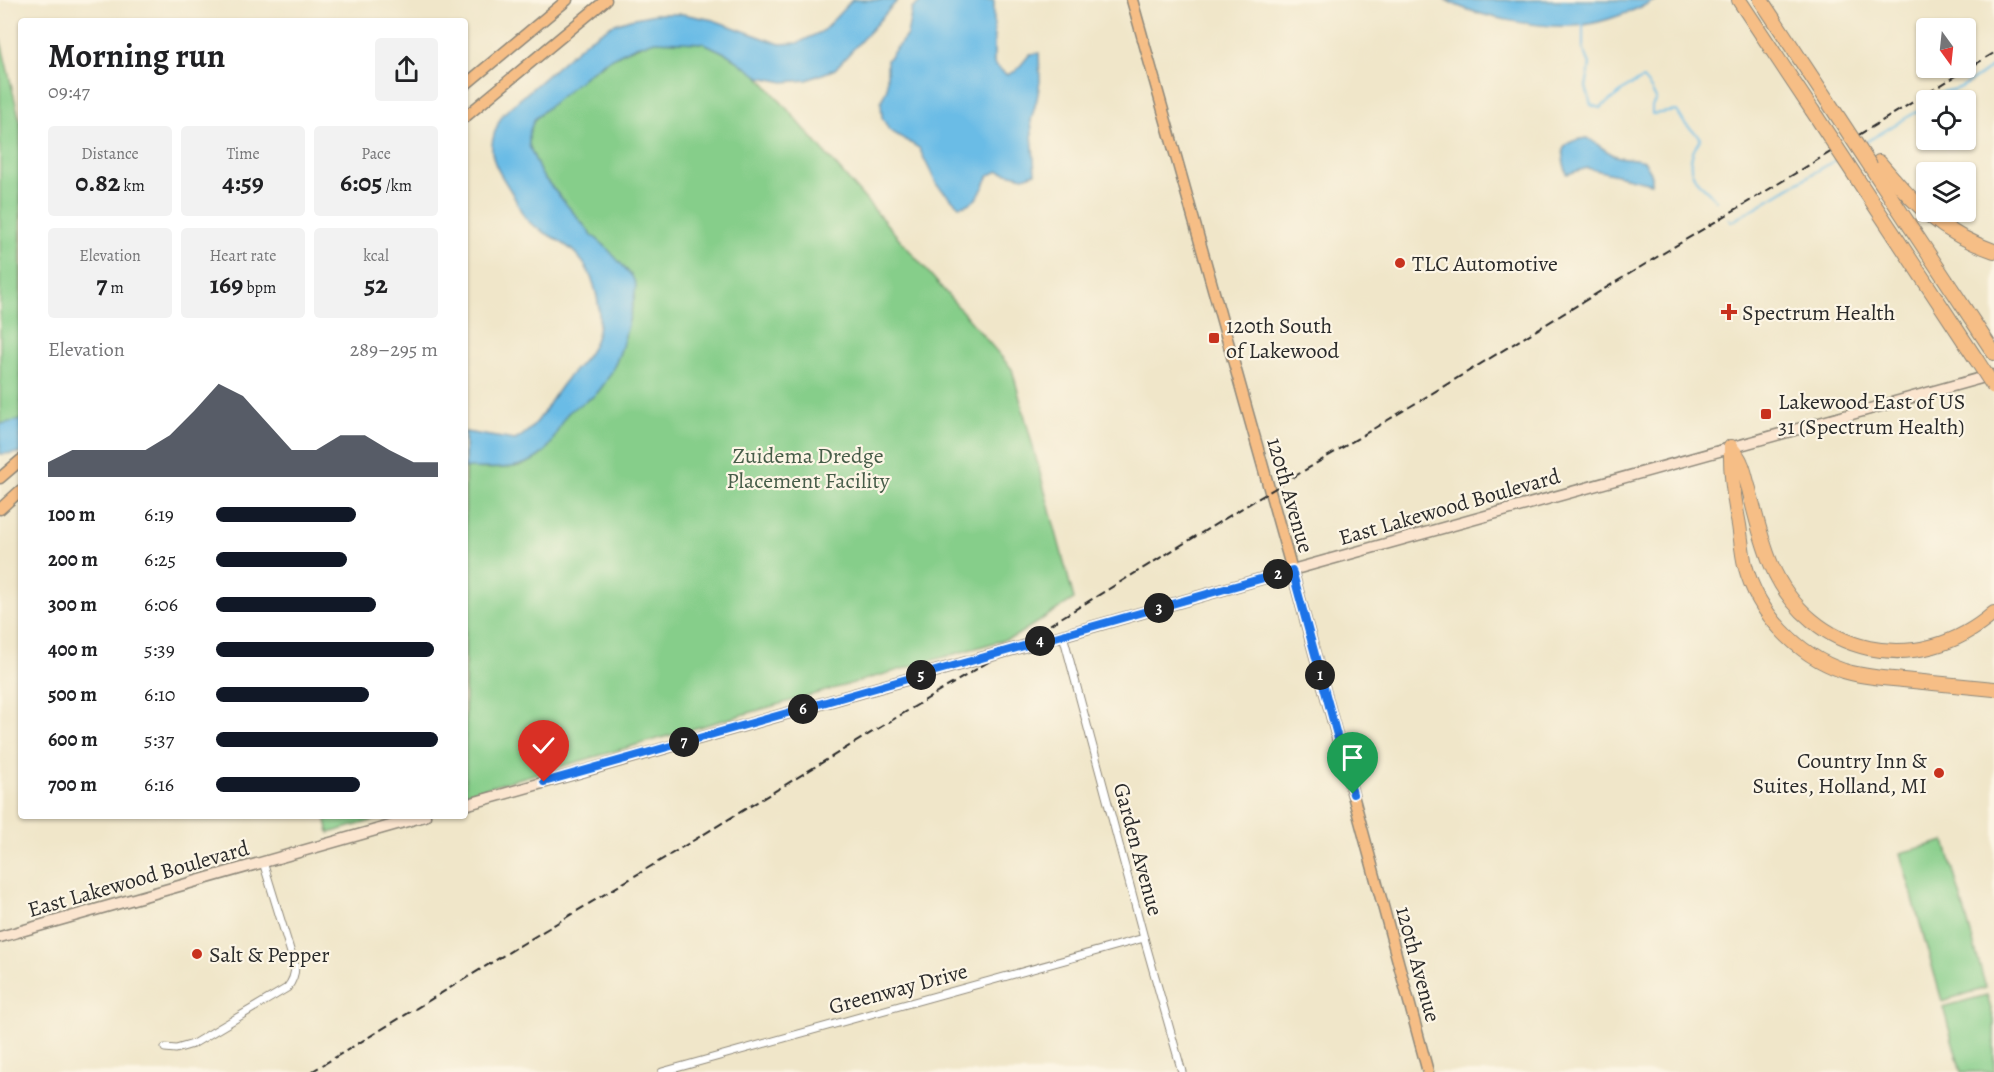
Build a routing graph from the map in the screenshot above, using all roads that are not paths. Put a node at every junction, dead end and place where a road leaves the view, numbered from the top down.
1 (567, 0) edge
2 (606, 0) edge
3 (1132, 0) edge
4 (1739, 0) edge
5 (1761, 0) edge
6 (468, 82) edge
7 (468, 115) edge
8 (1875, 165) junction
9 (1994, 251) edge
10 (1994, 352) edge
11 (1994, 375) edge
12 (1994, 387) edge
13 (1731, 447) junction
14 (18, 463) edge
15 (0, 478) edge
16 (18, 493) edge
17 (0, 508) edge
18 (1292, 570) junction
19 (1994, 613) edge
20 (1063, 635) junction
21 (1994, 689) edge
22 (468, 804) edge
23 (414, 819) edge
24 (263, 862) junction
25 (0, 937) edge
26 (1144, 939) junction
27 (165, 1048) dead end
28 (662, 1072) edge
29 (1182, 1072) edge
30 (1428, 1072) edge

1 - 6 main road
2 - 7 main road
3 - 18 main road, 120th Avenue
4 - 12 highway, bridge
5 - 8 highway, bridge
8 - 9 highway
8 - 10 highway
11 - 13 main road, East Lakewood Boulevard
13 - 18 main road, East Lakewood Boulevard
13 - 19 highway
13 - 21 highway
14 - 15 main road
16 - 17 main road
18 - 20 main road, East Lakewood Boulevard
18 - 30 main road, 120th Avenue
20 - 22 main road, East Lakewood Boulevard
20 - 26 street, Garden Avenue
23 - 24 main road, East Lakewood Boulevard
24 - 25 main road, East Lakewood Boulevard
24 - 27 street
26 - 28 street, Greenway Drive
26 - 29 street, Garden Avenue

